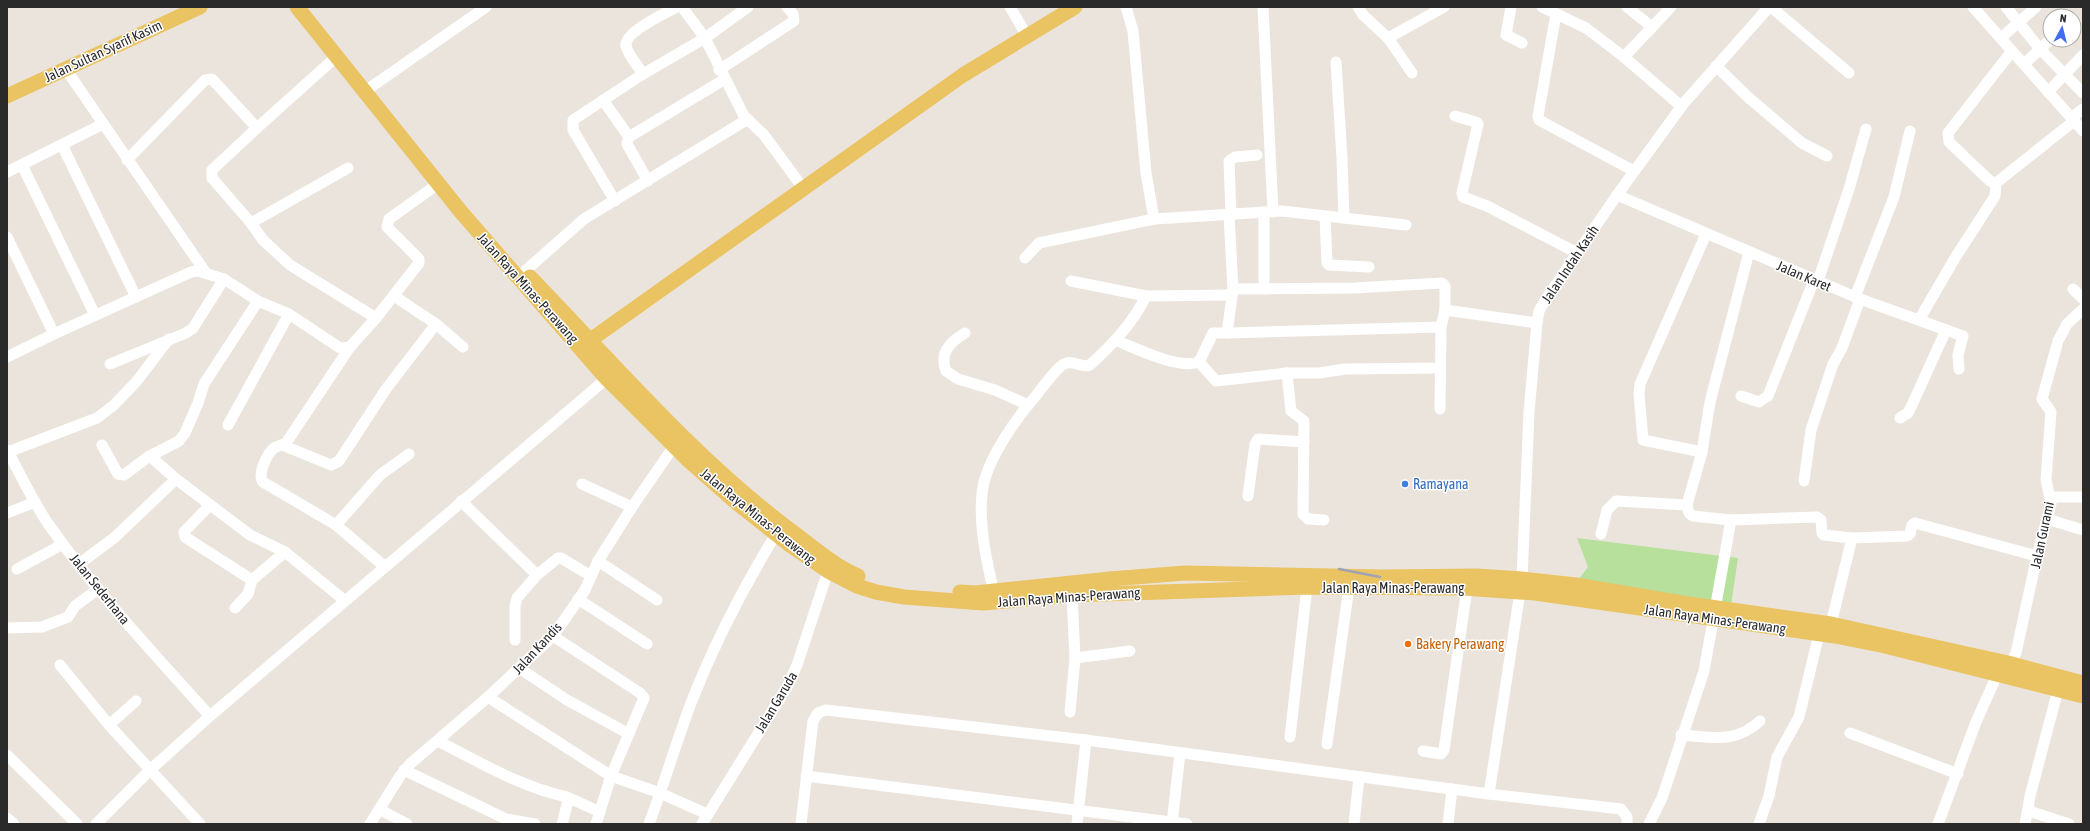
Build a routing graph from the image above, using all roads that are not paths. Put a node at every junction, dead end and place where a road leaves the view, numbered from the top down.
1 (200, 7) edge
2 (297, 7) edge
3 (309, 7) edge
4 (486, 7) edge
5 (677, 7) edge
6 (682, 7) edge
7 (748, 7) edge
8 (787, 7) edge
9 (1010, 7) edge
10 (1075, 7) edge
11 (1126, 7) edge
12 (1263, 7) edge
13 (1358, 7) edge
14 (1444, 7) edge
15 (1511, 7) edge
16 (1542, 7) edge
17 (1627, 7) edge
18 (1670, 7) edge
19 (1770, 7) edge
20 (1973, 7) edge
21 (2006, 7) edge
22 (2036, 7) edge
23 (1556, 14) junction
24 (2019, 22) junction
25 (1652, 27) junction
26 (1027, 36) junction
27 (705, 38) junction
28 (1388, 38) junction
29 (2001, 38) junction
30 (1522, 43) dead end
31 (2040, 49) junction
32 (2012, 52) junction
33 (2083, 55) edge
34 (1624, 56) junction
35 (336, 57) junction
36 (1336, 62) dead end
37 (2024, 64) junction
38 (1716, 66) junction
39 (64, 68) junction
40 (1849, 73) dead end
41 (643, 74) junction
42 (722, 74) junction
43 (1412, 74) dead end
44 (2064, 74) junction
45 (371, 87) junction
46 (2048, 92) junction
47 (2083, 93) edge
48 (7, 96) edge
49 (603, 100) junction
50 (1681, 106) junction
51 (2083, 109) edge
52 (1455, 116) dead end
53 (748, 119) junction
54 (2073, 119) junction
55 (103, 124) junction
56 (257, 128) junction
57 (1866, 129) dead end
58 (1910, 131) dead end
59 (2083, 131) edge
60 (629, 137) junction
61 (62, 145) junction
62 (1257, 155) dead end
63 (1827, 156) dead end
64 (127, 160) junction
65 (22, 165) junction
66 (348, 168) dead end
67 (1634, 171) junction
68 (7, 172) edge
69 (648, 181) junction
70 (1996, 183) junction
71 (438, 184) junction
72 (803, 188) junction
73 (1617, 195) junction
74 (615, 201) junction
75 (1268, 212) junction
76 (1230, 215) junction
77 (1325, 217) junction
78 (1344, 218) junction
79 (1154, 219) junction
80 (251, 223) junction
81 (1406, 225) dead end
82 (1706, 234) junction
83 (7, 237) edge
84 (1749, 252) junction
85 (1577, 253) junction
86 (1025, 258) dead end
87 (1369, 268) dead end
88 (525, 271) junction
89 (206, 273) junction
90 (224, 279) junction
91 (1816, 280) junction
92 (1071, 281) dead end
93 (1264, 289) junction
94 (2073, 290) dead end
95 (1233, 292) junction
96 (394, 296) junction
97 (1146, 296) junction
98 (136, 297) junction
99 (1858, 298) junction
100 (2083, 299) edge
101 (258, 301) junction
102 (2083, 309) edge
103 (1445, 310) junction
104 (289, 314) junction
105 (95, 315) junction
106 (376, 318) junction
107 (1918, 320) junction
108 (1537, 323) junction
109 (436, 324) junction
110 (1441, 327) junction
111 (1946, 330) junction
112 (965, 333) dead end
113 (1227, 333) junction
114 (54, 334) junction
115 (169, 339) junction
116 (1115, 340) junction
117 (585, 343) junction
118 (350, 347) junction
119 (463, 347) dead end
120 (8, 353) edge
121 (1199, 362) junction
122 (110, 364) dead end
123 (1440, 368) junction
124 (1959, 369) dead end
125 (1287, 373) junction
126 (611, 374) junction
127 (1741, 396) dead end
128 (1028, 405) junction
129 (1440, 409) dead end
130 (1900, 418) dead end
131 (228, 426) dead end
132 (1304, 442) junction
133 (102, 445) dead end
134 (282, 445) junction
135 (674, 446) junction
136 (7, 451) edge
137 (1702, 452) junction
138 (408, 454) dead end
139 (148, 457) junction
140 (176, 479) junction
141 (1804, 480) dead end
142 (582, 484) dead end
143 (1248, 496) dead end
144 (2051, 497) junction
145 (2083, 497) edge
146 (461, 501) junction
147 (35, 502) junction
148 (210, 505) junction
149 (1686, 505) junction
150 (632, 508) junction
151 (7, 513) edge
152 (2047, 519) junction
153 (1324, 520) dead end
154 (1731, 520) junction
155 (336, 525) junction
156 (2083, 530) edge
157 (776, 534) junction
158 (1601, 534) dead end
159 (1852, 538) junction
160 (63, 544) junction
161 (285, 552) junction
162 (2037, 556) junction
163 (598, 561) junction
164 (79, 564) junction
165 (384, 566) junction
166 (16, 570) dead end
167 (828, 571) junction
168 (537, 575) junction
169 (591, 576) junction
170 (252, 580) junction
171 (1522, 585) junction
172 (1307, 587) junction
173 (1349, 587) junction
174 (1467, 588) junction
175 (98, 589) junction
176 (1072, 594) junction
177 (995, 596) junction
178 (578, 599) junction
179 (344, 600) junction
180 (657, 600) dead end
181 (235, 608) dead end
182 (1715, 614) junction
183 (1831, 624) junction
184 (7, 628) edge
185 (1819, 634) junction
186 (553, 636) junction
187 (515, 640) dead end
188 (647, 644) dead end
189 (1130, 651) dead end
190 (1075, 658) junction
191 (60, 665) dead end
192 (519, 668) junction
193 (2003, 668) junction
194 (2083, 683) edge
195 (2058, 690) junction
196 (2083, 696) edge
197 (488, 697) junction
198 (136, 701) dead end
199 (1070, 712) dead end
200 (210, 716) junction
201 (1760, 721) dead end
202 (109, 725) junction
203 (1850, 733) dead end
204 (629, 734) junction
205 (1682, 735) junction
206 (1290, 737) dead end
207 (1086, 740) junction
208 (438, 741) junction
209 (1327, 744) dead end
210 (1423, 751) dead end
211 (1180, 753) junction
212 (7, 755) edge
213 (150, 770) junction
214 (404, 770) junction
215 (1958, 774) junction
216 (611, 776) junction
217 (806, 776) junction
218 (1359, 777) junction
219 (1452, 789) junction
220 (660, 793) junction
221 (1490, 794) junction
222 (567, 797) junction
223 (2028, 808) junction
224 (379, 809) junction
225 (1079, 810) junction
226 (600, 812) junction
227 (7, 818) edge
228 (705, 819) edge
229 (1172, 823) edge
230 (14, 824) edge
231 (77, 824) edge
232 (96, 824) edge
233 (200, 824) edge
234 (370, 824) edge
235 (406, 824) edge
236 (535, 824) edge
237 (562, 824) edge
238 (596, 824) edge
239 (649, 824) edge
240 (801, 824) edge
241 (1077, 824) edge
242 (1187, 824) edge
243 (1354, 824) edge
244 (1448, 824) edge
245 (1627, 824) edge
246 (1649, 824) edge
247 (1759, 824) edge
248 (1938, 824) edge
249 (2025, 824) edge
250 (2069, 824) edge

1 - 39 main road, Jalan Sultan Syarif Kasim
2 - 35 main road, Jalan Raya Minas-Perawang
3 - 45 main road, Jalan Raya Minas-Perawang
4 - 45 street
5 - 41 street
6 - 27 street
7 - 27 street
8 - 42 street
9 - 26 street
10 - 26 main road
11 - 79 street
12 - 75 street
13 - 28 street
14 - 28 street
15 - 30 street
16 - 23 street
17 - 25 street
18 - 25 street
19 - 38 street, Jalan Indah Kasih
19 - 40 street
20 - 29 street
21 - 24 street
22 - 24 street
23 - 34 street
23 - 67 street
24 - 29 street
24 - 31 street
25 - 34 street
26 - 72 main road
27 - 41 street
27 - 42 street
28 - 43 street
29 - 32 street
31 - 37 street
31 - 44 street
32 - 37 street
32 - 70 street
33 - 44 street
34 - 50 street
35 - 56 street
35 - 71 main road, Jalan Raya Minas-Perawang
36 - 78 street
37 - 46 street
38 - 50 street, Jalan Indah Kasih
38 - 63 street
39 - 48 main road, Jalan Sultan Syarif Kasim
39 - 55 street
41 - 49 street
42 - 53 street
42 - 60 street
44 - 46 street
44 - 47 street
45 - 88 main road, Jalan Raya Minas-Perawang
46 - 54 street
49 - 60 street
49 - 74 street
50 - 67 street, Jalan Indah Kasih
51 - 54 street
52 - 85 street
53 - 69 street
53 - 72 street
54 - 59 street
54 - 70 street
55 - 61 street
55 - 64 street
56 - 64 street
56 - 80 street
57 - 91 street
58 - 99 street
60 - 69 street
61 - 65 street
61 - 98 street
62 - 76 street
64 - 89 street
65 - 68 street
65 - 105 street
66 - 80 street
67 - 73 street, Jalan Indah Kasih
69 - 74 street
70 - 107 street
71 - 96 street
71 - 117 main road, Jalan Raya Minas-Perawang
72 - 117 main road
73 - 82 street, Jalan Karet
73 - 85 street, Jalan Indah Kasih
74 - 88 street
75 - 76 street
75 - 77 street
75 - 93 street
76 - 79 street
76 - 95 street
77 - 78 street
77 - 87 street
78 - 81 street
79 - 86 street
80 - 106 street
82 - 84 street, Jalan Karet
82 - 137 street
83 - 114 street
84 - 91 street, Jalan Karet
84 - 137 street
85 - 108 street, Jalan Indah Kasih
88 - 117 main road, Jalan Raya Minas-Perawang
89 - 90 street
89 - 98 street
90 - 101 street
90 - 115 street
91 - 99 street, Jalan Karet
91 - 127 street
92 - 97 street
93 - 95 street
93 - 103 street
94 - 100 street
95 - 97 street
95 - 113 street
96 - 106 street
96 - 109 street
97 - 116 street
98 - 105 street
99 - 107 street, Jalan Karet
99 - 141 street
101 - 104 street
101 - 139 street
102 - 144 street, Jalan Gurami
103 - 108 street
103 - 110 street
104 - 118 street
104 - 131 street
105 - 114 street
106 - 118 street
107 - 111 street, Jalan Karet
108 - 171 street, Jalan Indah Kasih
109 - 119 street
109 - 134 street
110 - 113 street
110 - 123 street
111 - 124 street, Jalan Karet
111 - 130 street
112 - 128 street
113 - 121 street
114 - 120 street
115 - 122 street
115 - 136 street
116 - 121 street
116 - 128 street
117 - 126 main road, Jalan Raya Minas-Perawang
118 - 134 street
121 - 125 street
123 - 125 street
123 - 129 street
125 - 132 street
126 - 135 main road, Jalan Raya Minas-Perawang
126 - 146 street
126 - 177 main road, Jalan Raya Minas-Perawang
128 - 177 street
132 - 143 street
132 - 153 street
133 - 139 street
134 - 155 street
135 - 150 street, Jalan Kandis
135 - 157 main road, Jalan Raya Minas-Perawang
136 - 147 street, Jalan Sederhana
137 - 149 street
138 - 155 street
139 - 140 street
140 - 148 street
140 - 164 street
142 - 150 street
144 - 145 street
144 - 152 street, Jalan Gurami
146 - 165 street
146 - 168 street
147 - 151 street
147 - 160 street, Jalan Sederhana
148 - 161 street
148 - 170 street
149 - 154 street
149 - 158 street
150 - 163 street, Jalan Kandis
152 - 156 street
152 - 162 street, Jalan Gurami
154 - 159 street
154 - 182 street
155 - 165 street
157 - 167 main road, Jalan Raya Minas-Perawang
157 - 220 street
159 - 162 street
159 - 183 street
160 - 164 street, Jalan Sederhana
160 - 166 street
161 - 170 street
161 - 179 street
162 - 193 street, Jalan Gurami
163 - 169 street, Jalan Kandis
163 - 180 street
164 - 175 street, Jalan Sederhana
165 - 179 street
167 - 177 main road, Jalan Raya Minas-Perawang
167 - 228 street, Jalan Garuda
168 - 169 street
168 - 187 street
169 - 178 street, Jalan Kandis
170 - 181 street
171 - 174 main road, Jalan Raya Minas-Perawang
171 - 177 main road, Jalan Raya Minas-Perawang
171 - 182 main road, Jalan Raya Minas-Perawang
171 - 221 street, Jalan Indah Kasih
172 - 173 main road, Jalan Raya Minas-Perawang
172 - 176 main road, Jalan Raya Minas-Perawang
172 - 206 street
173 - 174 main road, Jalan Raya Minas-Perawang
173 - 209 street
174 - 210 street
175 - 184 street
175 - 200 street, Jalan Sederhana
176 - 177 main road, Jalan Raya Minas-Perawang
176 - 190 street
178 - 186 street, Jalan Kandis
178 - 188 street
179 - 200 street
182 - 183 main road, Jalan Raya Minas-Perawang
182 - 185 main road, Jalan Raya Minas-Perawang
182 - 205 street
183 - 193 main road, Jalan Raya Minas-Perawang
185 - 193 main road, Jalan Raya Minas-Perawang
185 - 247 street
186 - 192 street, Jalan Kandis
186 - 204 street
189 - 190 street
190 - 199 street
191 - 202 street
192 - 197 street, Jalan Kandis
192 - 204 street
193 - 194 main road, Jalan Raya Minas-Perawang
193 - 195 main road, Jalan Raya Minas-Perawang
193 - 215 street, Jalan Gurami
195 - 196 main road, Jalan Raya Minas-Perawang
195 - 223 street
197 - 208 street, Jalan Kandis
197 - 216 street
198 - 202 street
200 - 213 street
201 - 205 street
202 - 213 street
203 - 215 street
204 - 216 street
205 - 246 street
207 - 211 street
207 - 217 street
207 - 225 street
208 - 214 street, Jalan Kandis
208 - 222 street
211 - 218 street
211 - 229 street
212 - 231 street
213 - 232 street
213 - 233 street
214 - 224 street, Jalan Kandis
214 - 236 street
215 - 248 street, Jalan Gurami
216 - 220 street
216 - 226 street
217 - 225 street
217 - 240 street
218 - 219 street
218 - 243 street
219 - 221 street
219 - 244 street
220 - 228 street
220 - 239 street
221 - 245 street
222 - 226 street
222 - 237 street
223 - 249 street
223 - 250 street
224 - 234 street, Jalan Kandis
224 - 235 street
225 - 229 street
225 - 241 street
226 - 238 street
227 - 230 street
229 - 242 street

